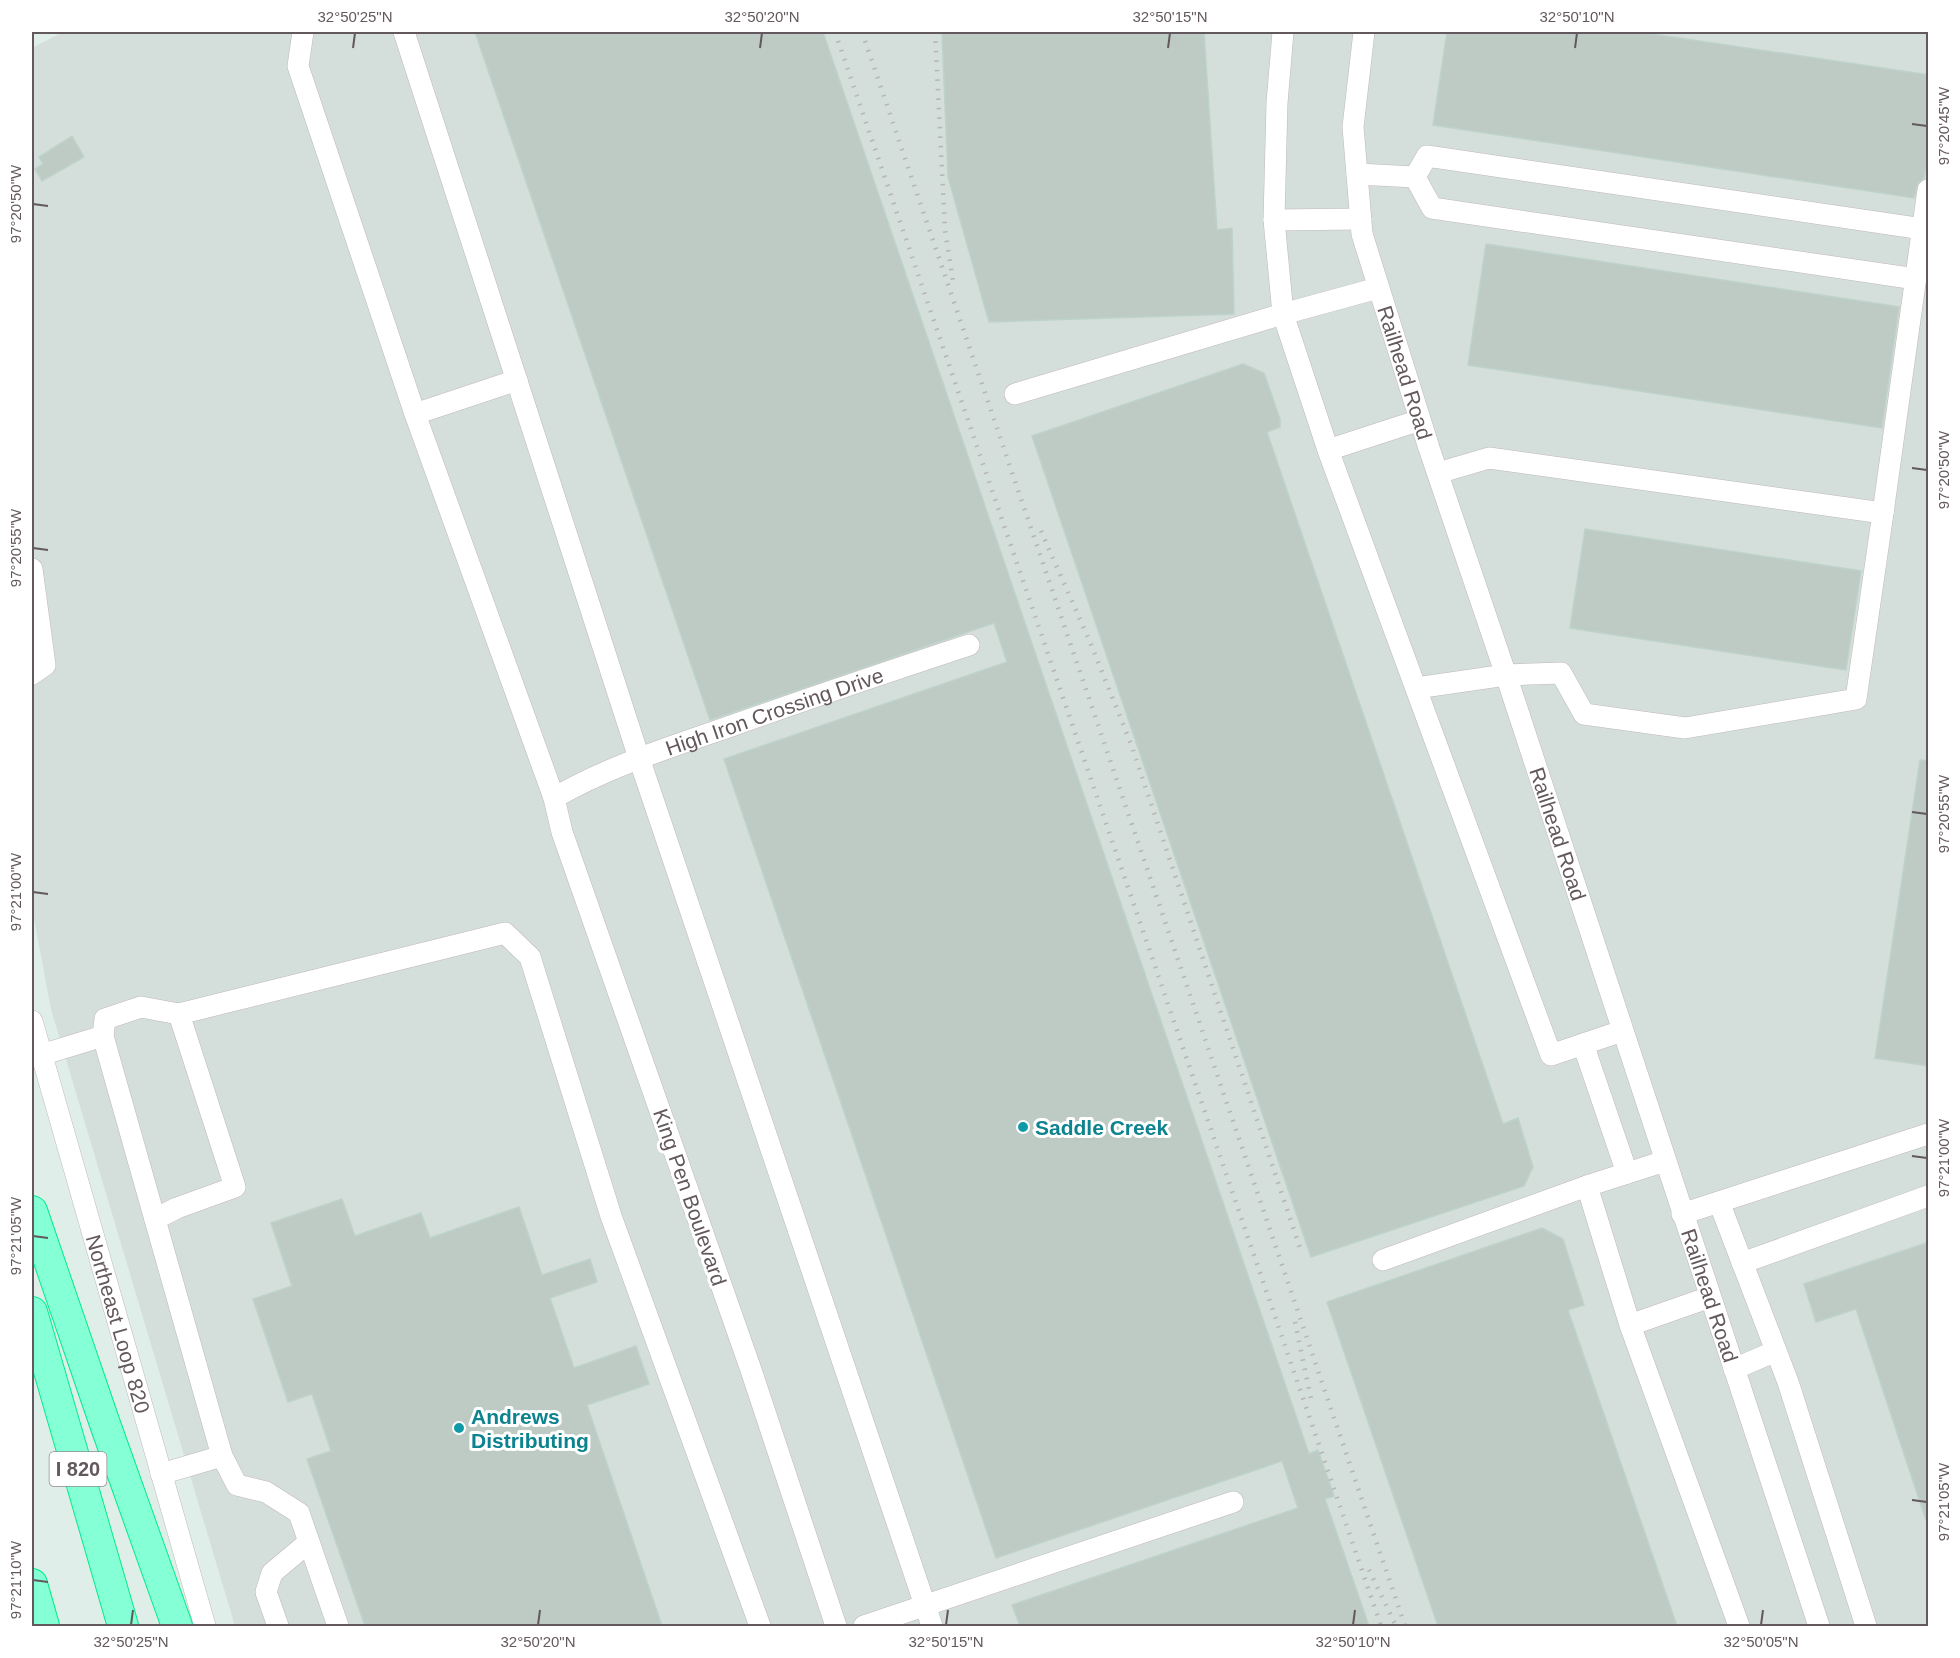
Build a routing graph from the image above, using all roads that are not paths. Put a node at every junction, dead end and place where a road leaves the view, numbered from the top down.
1 (303, 32) edge
2 (404, 32) edge
3 (1283, 32) edge
4 (1364, 32) edge
5 (1357, 174) junction
6 (1415, 177) junction
7 (1929, 190) edge
8 (1361, 219) junction
9 (1274, 220) junction
10 (1923, 229) junction
11 (1916, 279) junction
12 (1378, 288) junction
13 (1283, 314) junction
14 (517, 380) junction
15 (1015, 394) dead end
16 (415, 414) junction
17 (1420, 420) junction
18 (1328, 450) junction
19 (1438, 473) junction
20 (1883, 513) junction
21 (32, 569) edge
22 (969, 645) dead end
23 (32, 674) edge
24 (1506, 675) junction
25 (1416, 688) junction
26 (639, 758) junction
27 (554, 798) junction
28 (179, 1014) junction
29 (32, 1021) edge
30 (1622, 1030) junction
31 (103, 1036) junction
32 (1583, 1044) junction
33 (41, 1055) junction
34 (1929, 1134) edge
35 (1665, 1161) junction
36 (1627, 1173) junction
37 (1587, 1186) junction
38 (1929, 1196) edge
39 (1719, 1202) junction
40 (32, 1211) edge
41 (1683, 1214) junction
42 (155, 1219) junction
43 (1383, 1260) dead end
44 (1742, 1263) junction
45 (1710, 1298) junction
46 (32, 1312) edge
47 (1630, 1325) junction
48 (1776, 1351) junction
49 (1734, 1369) junction
50 (222, 1456) junction
51 (161, 1474) junction
52 (1233, 1502) dead end
53 (309, 1542) junction
54 (32, 1584) edge
55 (929, 1616) edge
56 (44, 1626) edge
57 (123, 1626) edge
58 (177, 1626) edge
59 (205, 1626) edge
60 (278, 1626) edge
61 (338, 1626) edge
62 (760, 1626) edge
63 (836, 1626) edge
64 (864, 1626) edge
65 (1739, 1626) edge
66 (1819, 1626) edge
67 (1866, 1626) edge

1 - 16 street, King Pen Boulevard
2 - 14 street
3 - 9 street
4 - 5 street, Railhead Road
5 - 6 street
5 - 8 street, Railhead Road
6 - 10 street
6 - 11 street
7 - 10 street
8 - 9 street
8 - 12 street, Railhead Road
9 - 13 street
10 - 11 street
11 - 20 street
12 - 13 street
12 - 17 street, Railhead Road
13 - 15 street
13 - 18 street
14 - 16 street
14 - 26 street
16 - 27 street, King Pen Boulevard
17 - 18 street
17 - 19 street, Railhead Road
18 - 25 street
19 - 20 street
19 - 24 street, Railhead Road
20 - 24 street
21 - 23 street
22 - 26 street, High Iron Crossing Drive
24 - 25 street
24 - 30 street, Railhead Road
25 - 32 street
26 - 27 street, High Iron Crossing Drive
26 - 55 street
27 - 63 street, King Pen Boulevard
28 - 31 street
28 - 42 street
28 - 62 street
29 - 33 street, Northeast Loop 820
30 - 32 street
30 - 35 street, Railhead Road
31 - 33 street
31 - 42 street
32 - 36 street
33 - 51 street, Northeast Loop 820
34 - 39 street
35 - 36 street
35 - 41 street, Railhead Road
36 - 37 street
37 - 43 street
37 - 47 street
38 - 44 street
39 - 41 street
39 - 44 street
40 - 58 highway
41 - 45 street, Railhead Road
42 - 50 street
44 - 48 street
45 - 47 street
45 - 49 street, Railhead Road
46 - 57 highway, I 820
47 - 65 street
48 - 49 street
48 - 67 street
49 - 66 street, Railhead Road
50 - 51 street
50 - 53 street
51 - 59 street, Northeast Loop 820
52 - 55 street
53 - 60 street
53 - 61 street
54 - 56 highway
55 - 64 street

